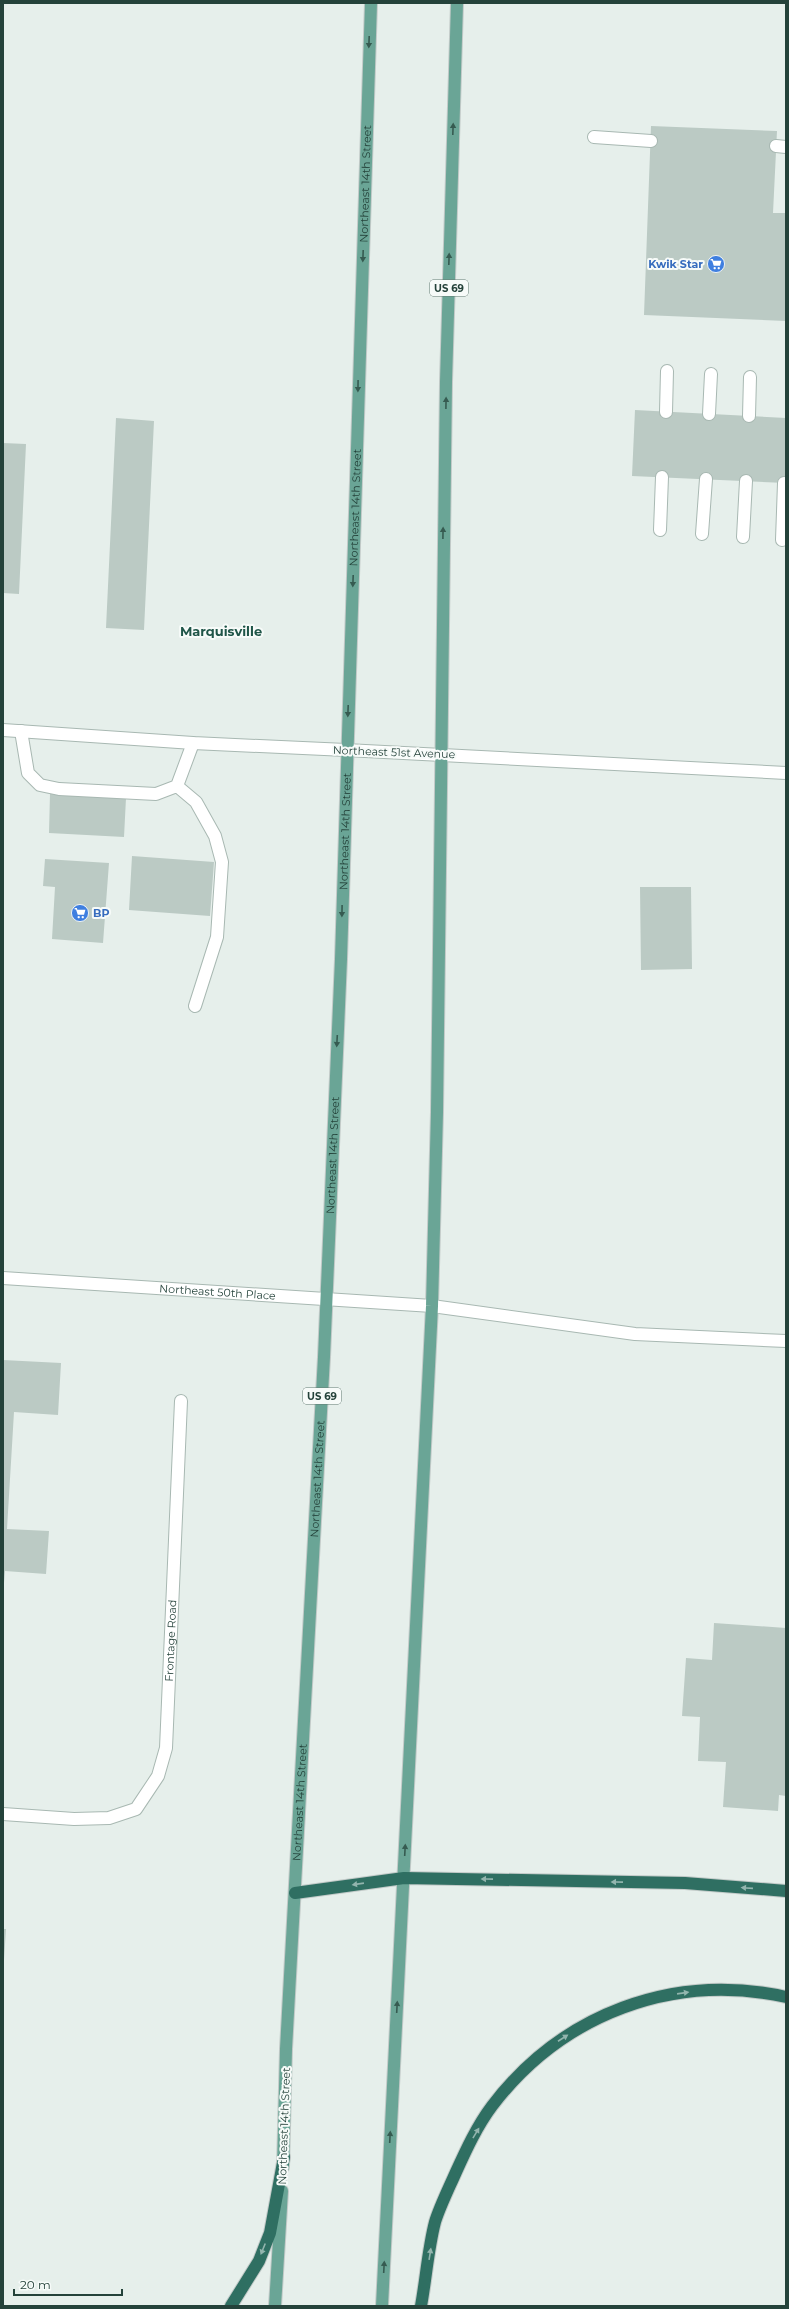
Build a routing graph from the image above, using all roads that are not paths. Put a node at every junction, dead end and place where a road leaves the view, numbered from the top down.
1 (371, 3) edge
2 (457, 3) edge
3 (594, 137) dead end
4 (651, 141) dead end
5 (667, 371) dead end
6 (711, 374) dead end
7 (750, 377) dead end
8 (666, 412) dead end
9 (709, 414) dead end
10 (749, 416) dead end
11 (662, 477) dead end
12 (706, 479) dead end
13 (746, 481) dead end
14 (784, 483) dead end
15 (660, 530) dead end
16 (702, 534) dead end
17 (742, 537) dead end
18 (782, 540) dead end
19 (3, 730) edge
20 (21, 731) junction
21 (194, 743) junction
22 (346, 750) junction
23 (442, 754) junction
24 (786, 773) edge
25 (177, 786) junction
26 (195, 1006) dead end
27 (3, 1278) edge
28 (326, 1299) junction
29 (432, 1306) junction
30 (786, 1341) edge
31 (181, 1401) dead end
32 (3, 1814) edge
33 (404, 1878) junction
34 (786, 1891) edge
35 (295, 1893) junction
36 (786, 1997) edge
37 (284, 2157) junction
38 (230, 2306) edge
39 (275, 2306) edge
40 (382, 2306) edge
41 (421, 2306) edge

1 -> 22 main road, Northeast 14th Street / US 69
23 -> 2 main road, US 69
3 - 4 street
5 - 8 street
6 - 9 street
7 - 10 street
11 - 15 street
12 - 16 street
13 - 17 street
14 - 18 street
19 - 20 street, Northeast 51st Avenue
20 - 21 street, Northeast 51st Avenue
20 - 25 street
21 - 22 street, Northeast 51st Avenue
21 - 25 street
22 - 23 street, Northeast 51st Avenue
22 -> 28 main road, Northeast 14th Street / US 69
23 - 24 street, Northeast 51st Avenue
23 - 29 main road, US 69
25 - 26 street
27 - 28 street, Northeast 50th Place
28 - 29 street, Northeast 50th Place
28 - 35 main road, Northeast 14th Street / US 69
29 - 30 street, Northeast 50th Place
33 -> 29 main road, US 69
31 - 32 street, Frontage Road
34 -> 33 highway
33 -> 35 highway
40 -> 33 main road, US 69
35 - 37 main road, Northeast 14th Street / US 69
41 -> 36 highway
37 -> 38 highway
37 - 39 main road, Northeast 14th Street / US 69

